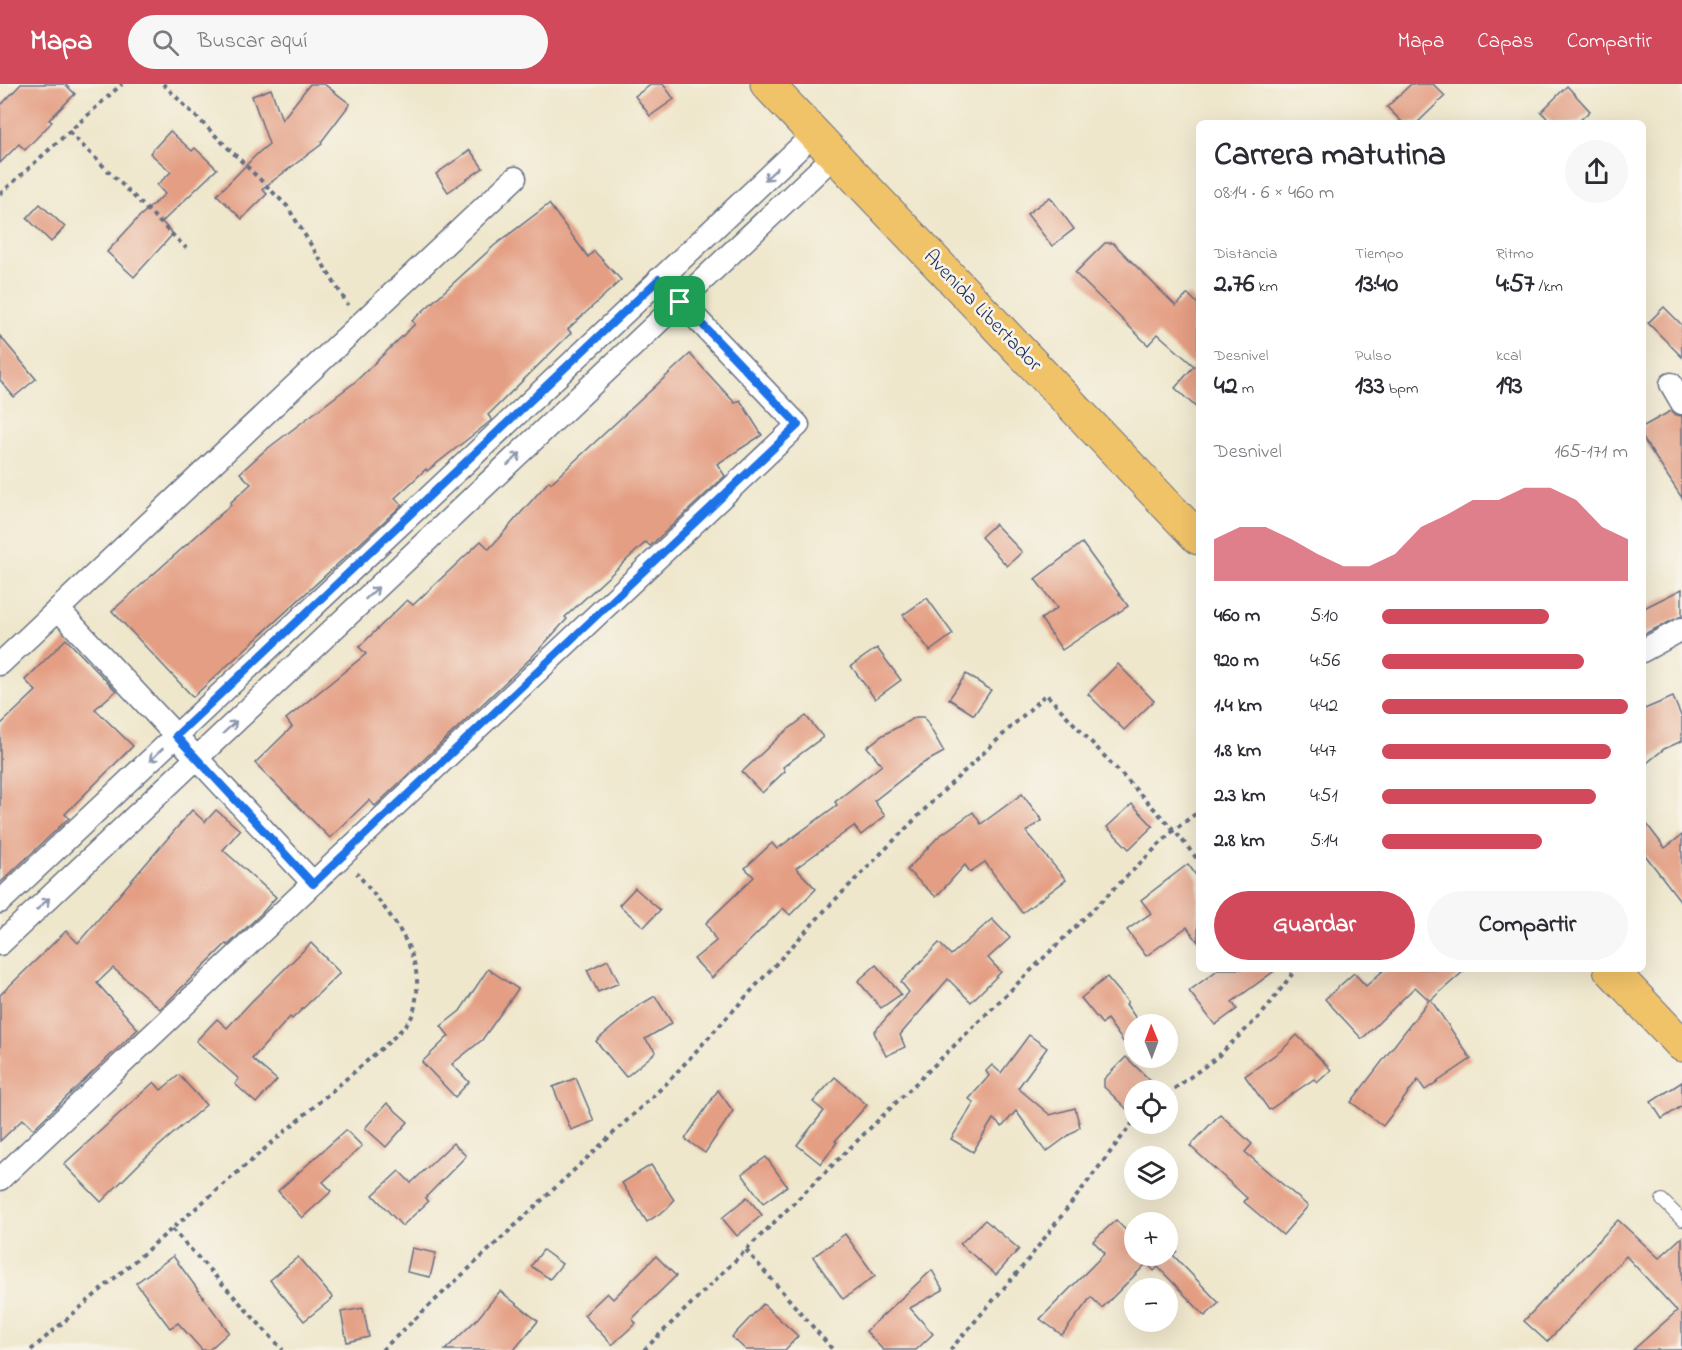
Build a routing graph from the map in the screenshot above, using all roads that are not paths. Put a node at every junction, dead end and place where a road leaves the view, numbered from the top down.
1 (766, 84) edge
2 (824, 145) junction
3 (515, 178) dead end
4 (659, 279) junction
5 (680, 302) junction
6 (1196, 536) edge
7 (58, 609) junction
8 (1682, 629) edge
9 (1646, 649) edge
10 (0, 664) edge
11 (176, 736) junction
12 (197, 758) junction
13 (313, 884) junction
14 (0, 902) edge
15 (0, 944) edge
16 (1613, 972) edge
17 (1676, 1029) edge
18 (0, 1179) edge
19 (1662, 1200) dead end
20 (1682, 1220) edge

1 - 2 highway, Avenida Libertador
2 -> 4 street
2 - 5 street
2 - 6 highway, Avenida Libertador
3 - 7 street
4 - 5 street
4 - 11 street
12 -> 5 street
5 - 13 street
7 - 10 street
7 - 11 street
8 - 9 street
11 - 12 street
11 -> 14 street
12 - 13 street
15 -> 12 street
13 - 18 street
16 - 17 highway
19 - 20 lane

